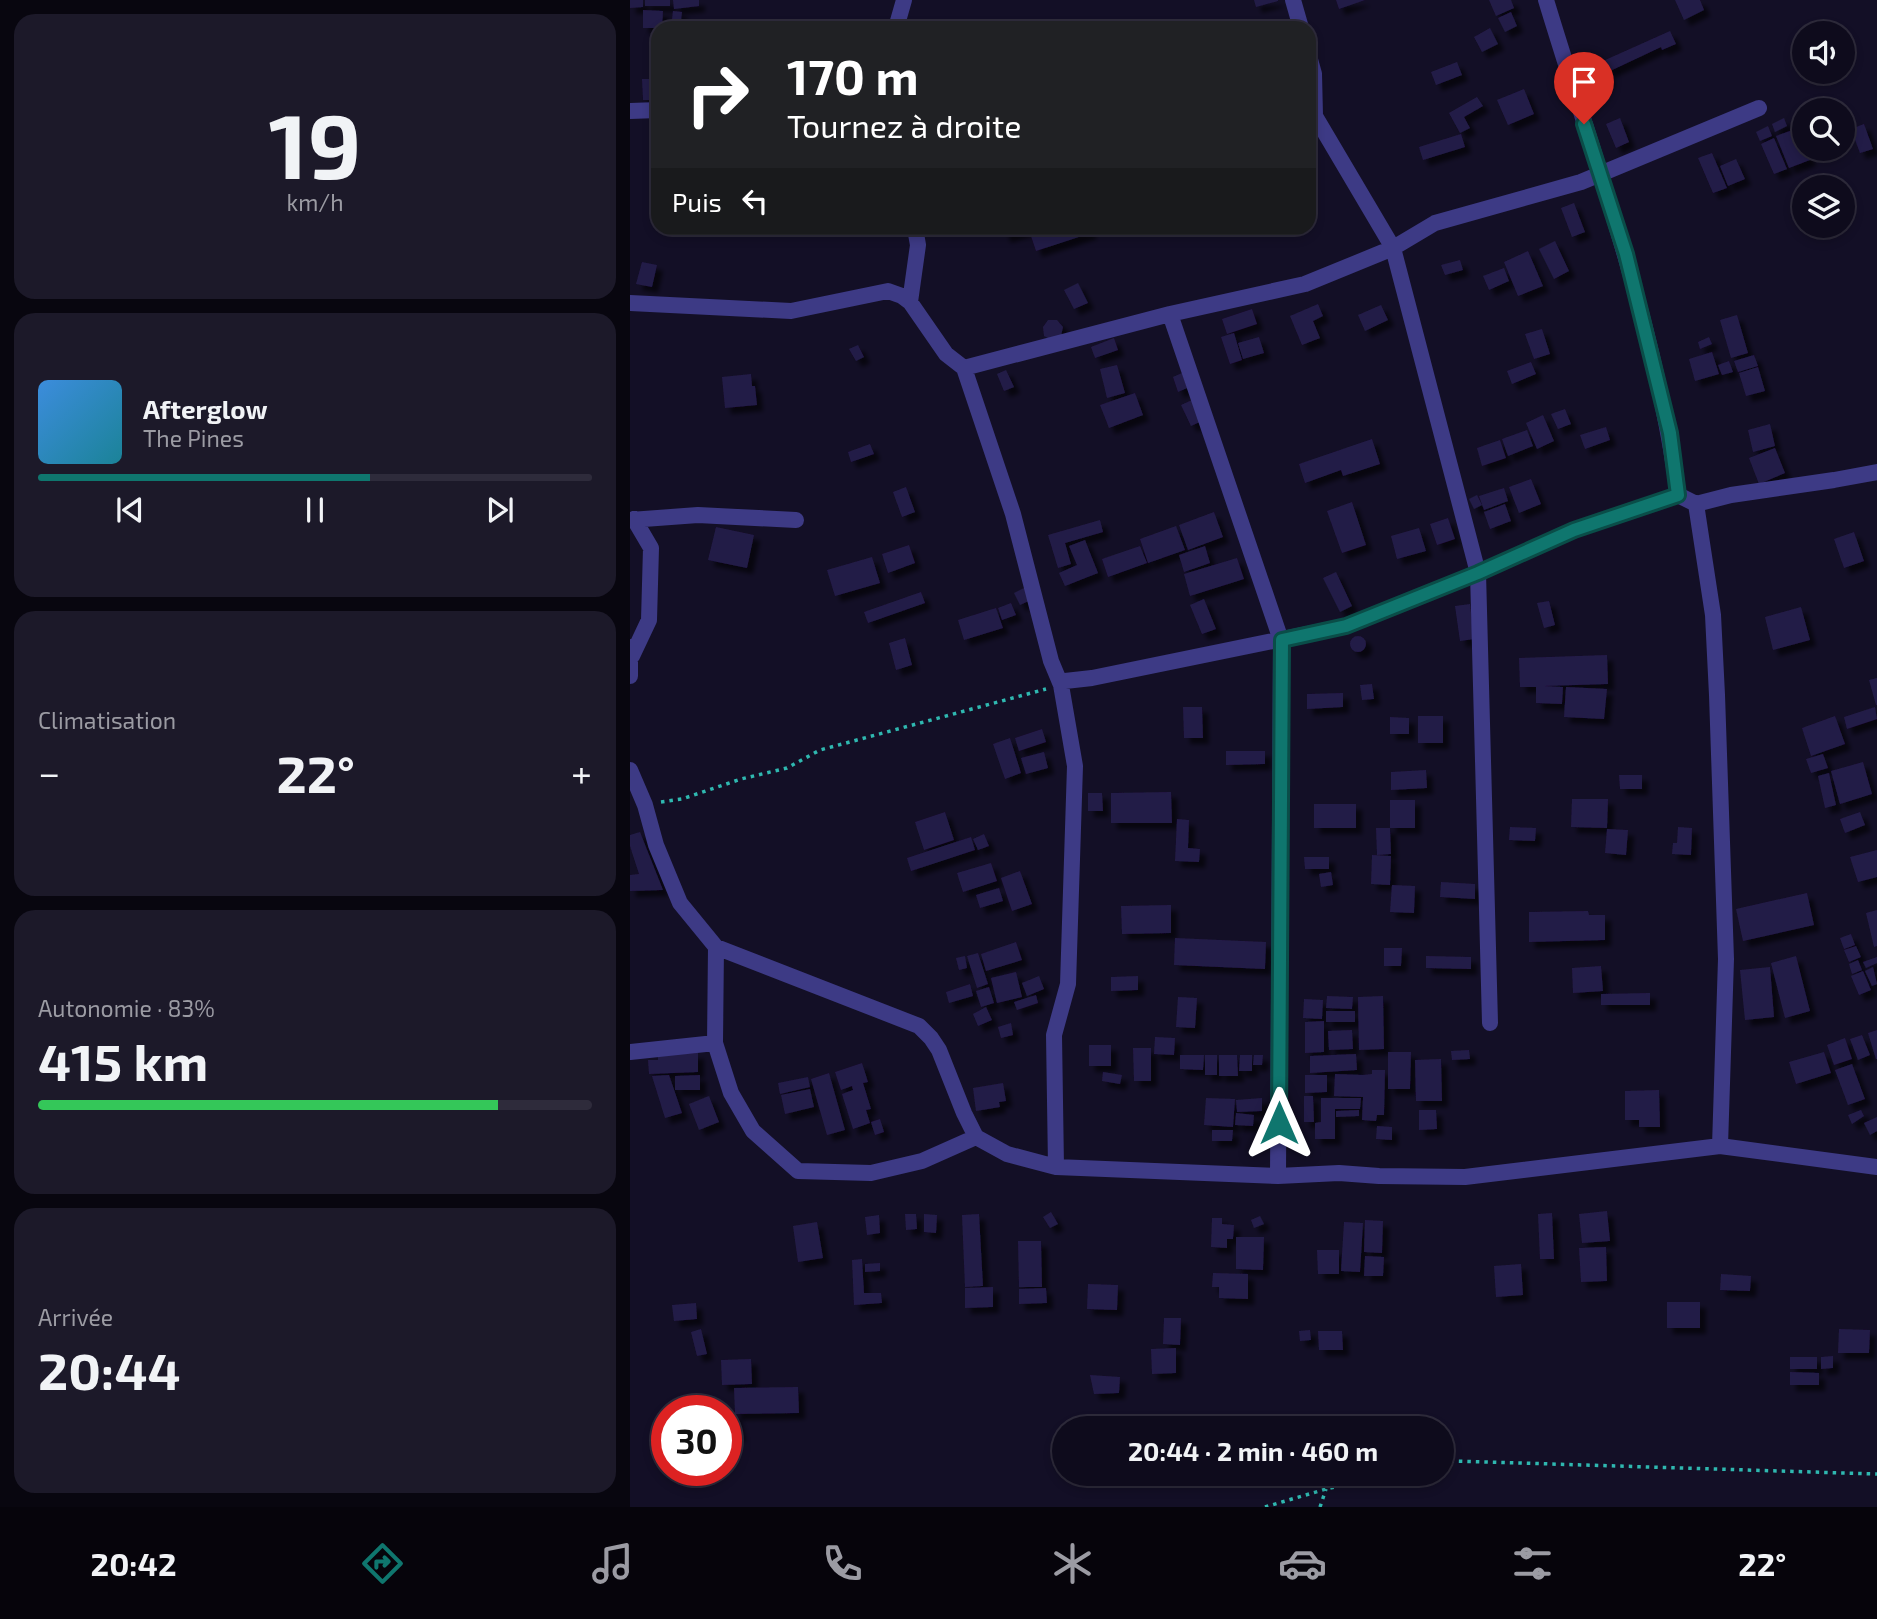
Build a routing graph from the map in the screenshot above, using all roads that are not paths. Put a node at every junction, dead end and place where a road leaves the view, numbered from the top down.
1 (904, 0) edge
2 (1293, 0) edge
3 (1546, 0) edge
4 (898, 21) edge
5 (1299, 21) edge
6 (1759, 108) dead end
7 (651, 110) edge
8 (630, 111) edge
9 (1316, 119) edge
10 (1599, 174) junction
11 (916, 235) edge
12 (1393, 248) junction
13 (910, 302) junction
14 (630, 303) edge
15 (1170, 314) junction
16 (964, 368) junction
17 (1877, 473) edge
18 (1678, 495) junction
19 (1696, 504) junction
20 (632, 520) edge
21 (796, 520) dead end
22 (1478, 573) junction
23 (1282, 640) junction
24 (631, 650) edge
25 (630, 676) edge
26 (1061, 685) junction
27 (630, 770) edge
28 (716, 947) junction
29 (1490, 1023) dead end
30 (715, 1043) junction
31 (630, 1052) edge
32 (976, 1137) junction
33 (1720, 1146) junction
34 (1056, 1167) junction
35 (1877, 1167) edge
36 (1278, 1176) junction

1 - 4 street
2 - 5 street
3 - 10 street
6 - 10 street
7 - 8 street
9 - 12 street
10 - 12 street
10 - 18 street
11 - 13 street
12 - 15 street
12 - 22 street
13 - 14 street
13 - 16 street
15 - 16 street
15 - 23 street
16 - 26 street
17 - 19 street
18 - 19 street
18 - 22 street
19 - 33 street
20 - 21 street
20 - 24 street
22 - 23 street
22 - 29 street
23 - 26 street
23 - 36 street
24 - 25 street
26 - 34 street
27 - 28 street
28 - 30 street
28 - 32 street
30 - 31 street
30 - 32 street
32 - 34 street
33 - 35 street
33 - 36 street
34 - 36 street

